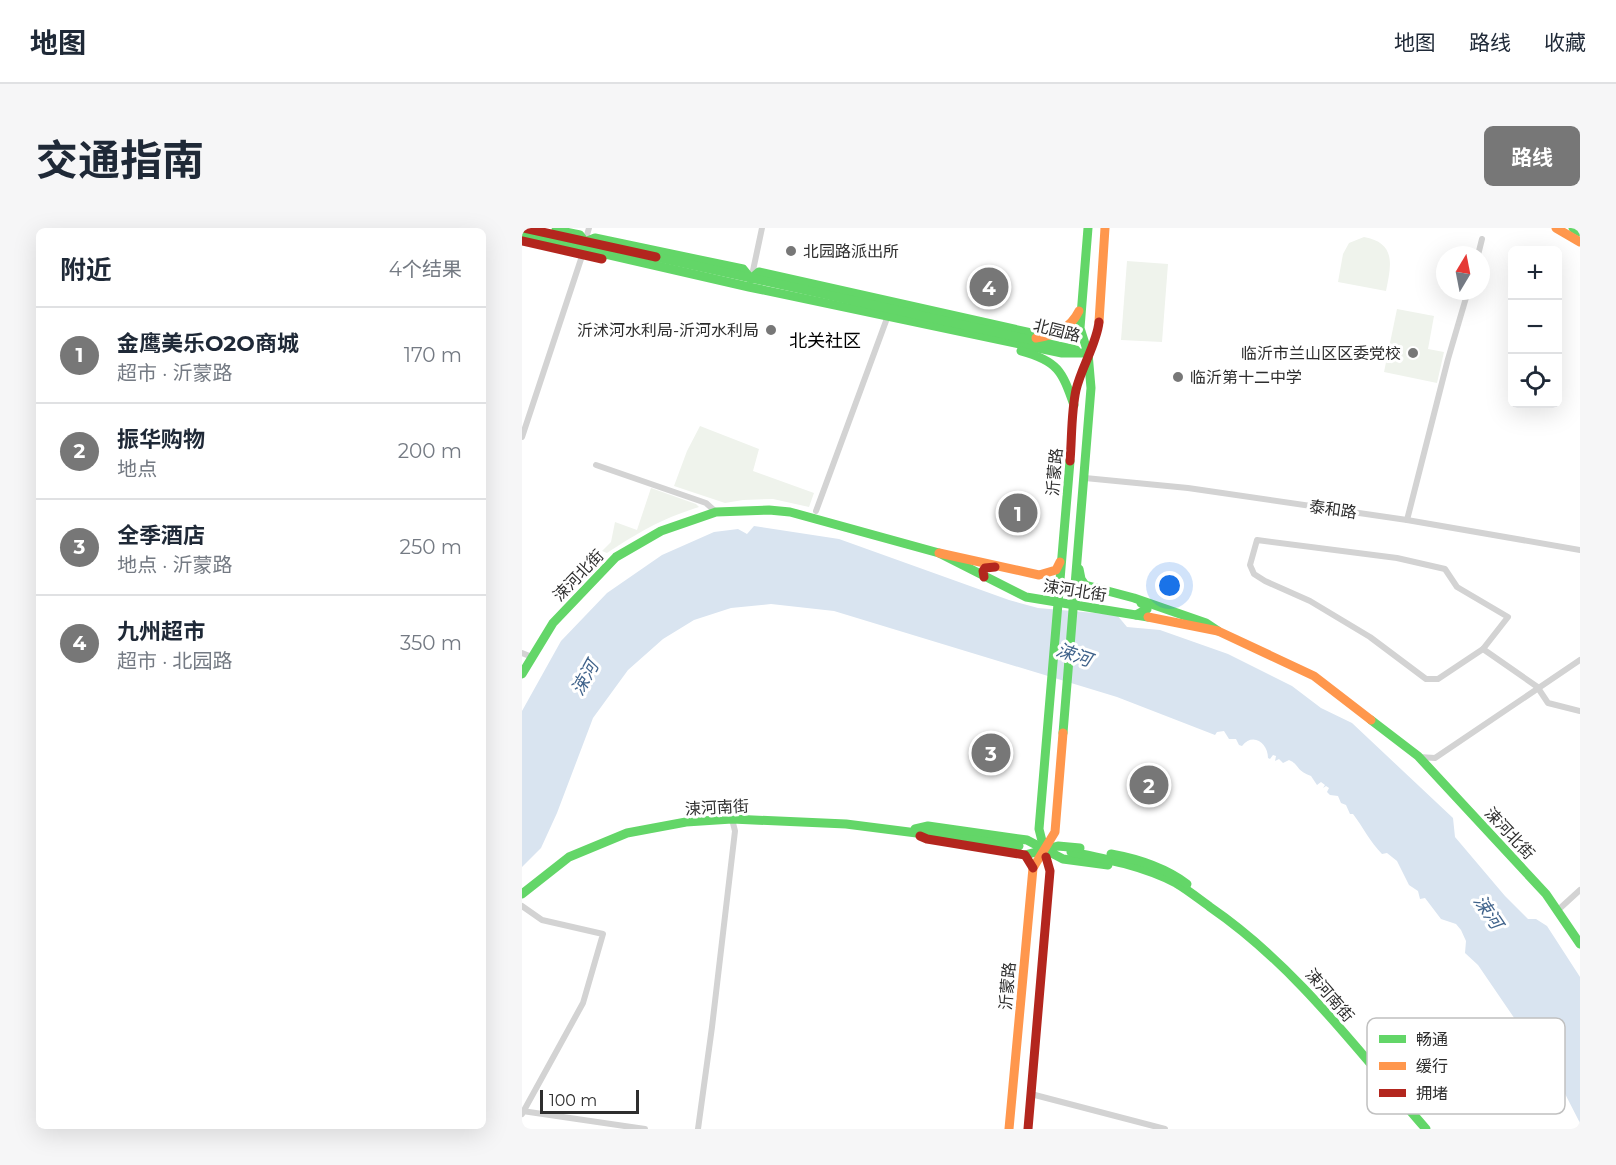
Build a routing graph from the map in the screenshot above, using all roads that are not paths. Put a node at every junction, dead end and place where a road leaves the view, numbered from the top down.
1 (524, 228) edge
2 (548, 228) edge
3 (589, 228) edge
4 (762, 228) edge
5 (1088, 228) edge
6 (1105, 228) edge
7 (1556, 228) edge
8 (1573, 228) edge
9 (1580, 232) edge
10 (522, 235) edge
11 (1482, 239) dead end
12 (522, 241) edge
13 (1580, 242) edge
14 (1480, 246) edge
15 (584, 248) junction
16 (750, 283) junction
17 (1465, 300) edge
18 (1082, 303) junction
19 (886, 321) junction
20 (915, 325) junction
21 (1048, 336) junction
22 (1030, 339) junction
23 (1088, 353) junction
24 (1075, 408) junction
25 (522, 436) edge
26 (596, 465) dead end
27 (1085, 478) junction
28 (816, 511) dead end
29 (716, 512) junction
30 (1407, 520) junction
31 (1580, 550) edge
32 (939, 553) junction
33 (1062, 559) junction
34 (1078, 565) junction
35 (984, 577) junction
36 (1058, 594) junction
37 (1075, 596) junction
38 (1136, 615) junction
39 (1218, 631) junction
40 (1483, 649) junction
41 (522, 653) edge
42 (532, 657) junction
43 (1580, 660) edge
44 (522, 674) edge
45 (1538, 688) junction
46 (1580, 711) edge
47 (1418, 756) junction
48 (1435, 759) junction
49 (1436, 776) junction
50 (732, 819) junction
51 (907, 830) junction
52 (1055, 832) junction
53 (1019, 846) dead end
54 (1044, 849) junction
55 (1066, 852) junction
56 (1025, 855) junction
57 (1033, 868) junction
58 (1050, 871) junction
59 (1580, 890) edge
60 (522, 894) edge
61 (522, 906) edge
62 (1557, 910) junction
63 (1580, 944) edge
64 (1367, 1061) edge
65 (1031, 1094) junction
66 (522, 1112) edge
67 (1413, 1114) edge
68 (645, 1129) edge
69 (698, 1129) edge
70 (1009, 1129) edge
71 (1028, 1129) edge
72 (1165, 1129) edge
73 (1426, 1129) edge

1 - 15 main road, 北园路
2 - 15 main road
3 - 15 street
4 - 16 street
5 - 18 main road, 沂蒙路
6 - 23 main road, 沂蒙路
7 - 13 main road
8 - 9 main road
10 - 15 main road, 北园路
11 - 14 street
12 - 15 main road
15 - 16 main road, 北园路
15 - 16 main road
15 - 19 main road
15 - 25 street
16 - 20 main road, 北园路
16 - 21 main road
16 - 22 main road, 北园路
17 - 30 street
18 - 21 main road
18 - 23 main road, 沂蒙路
19 - 20 main road
19 - 28 street
20 - 23 main road, 北园路
20 - 24 main road
21 - 22 main road
22 - 23 main road, 北园路
23 - 24 main road, 沂蒙路
23 - 27 main road, 沂蒙路
24 - 33 main road, 沂蒙路
26 - 29 street
27 - 30 street, 泰和路
27 - 34 main road, 沂蒙路
29 - 32 main road, 涑河北街
29 - 42 main road, 涑河北街
30 - 31 street, 泰和路
32 - 33 main road
32 - 35 main road, 涑河北街
33 - 36 main road, 沂蒙路
34 - 37 main road, 沂蒙路
34 - 39 main road
35 - 36 main road
35 - 38 main road, 涑河北街
36 - 54 main road, 沂蒙路
37 - 38 main road
37 - 52 main road, 沂蒙路
38 - 39 main road, 涑河北街
39 - 47 main road, 涑河北街
40 - 40 street
40 - 45 street
41 - 42 street
42 - 44 main road, 涑河北街
43 - 45 street
45 - 46 street
45 - 48 street
47 - 48 street
47 - 49 main road, 涑河北街
48 - 49 street
49 - 62 main road, 涑河北街
50 - 51 main road, 涑河南街
50 - 60 main road, 涑河南街
50 - 69 street
51 - 53 main road, 涑河南街
51 - 54 main road
51 - 56 main road
52 - 54 main road, 沂蒙路
52 - 55 main road
54 - 55 main road, 涑河南街
54 - 56 main road, 涑河南街
54 - 57 main road, 沂蒙路
54 - 58 main road, 沂蒙路
55 - 58 main road
55 - 64 main road, 涑河南街
56 - 57 main road
57 - 70 main road, 沂蒙路
58 - 65 main road, 沂蒙路
59 - 62 street
61 - 66 street
62 - 63 main road, 涑河北街
65 - 71 main road, 沂蒙路
65 - 72 street
66 - 68 street
67 - 73 main road, 涑河南街

